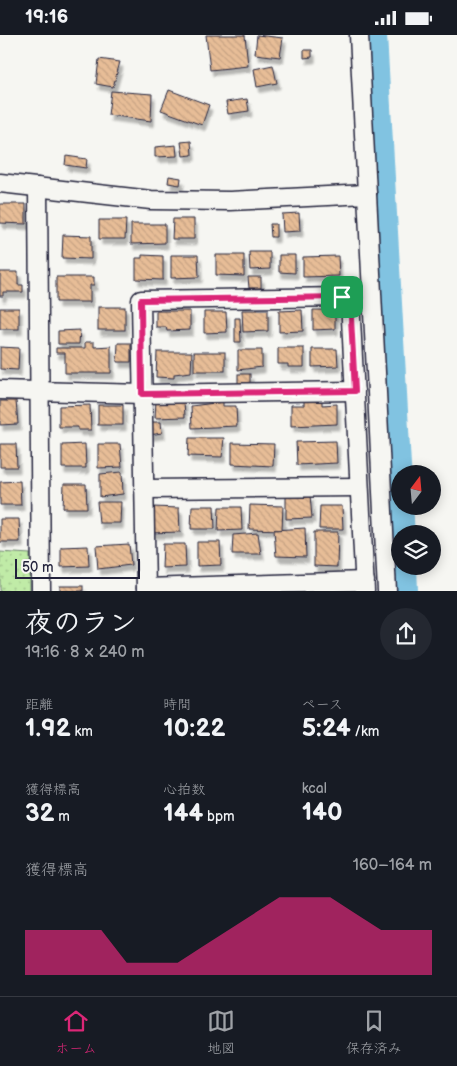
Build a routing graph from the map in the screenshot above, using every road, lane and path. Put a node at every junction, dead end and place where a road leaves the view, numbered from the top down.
1 (359, 35) edge
2 (0, 183) edge
3 (38, 187) junction
4 (367, 194) junction
5 (0, 390) edge
6 (40, 391) junction
7 (355, 391) junction
8 (142, 394) junction
9 (358, 487) junction
10 (144, 489) junction
11 (365, 586) edge
12 (146, 590) edge
13 (40, 591) edge
14 (387, 591) edge

1 - 4 street
2 - 3 street
3 - 4 street
3 - 6 street
4 - 14 street
5 - 6 street
6 - 8 street
6 - 13 street
7 - 8 street
7 - 8 street
7 - 9 street
8 - 10 street
9 - 10 street
9 - 11 street
10 - 12 street
11 - 12 street

